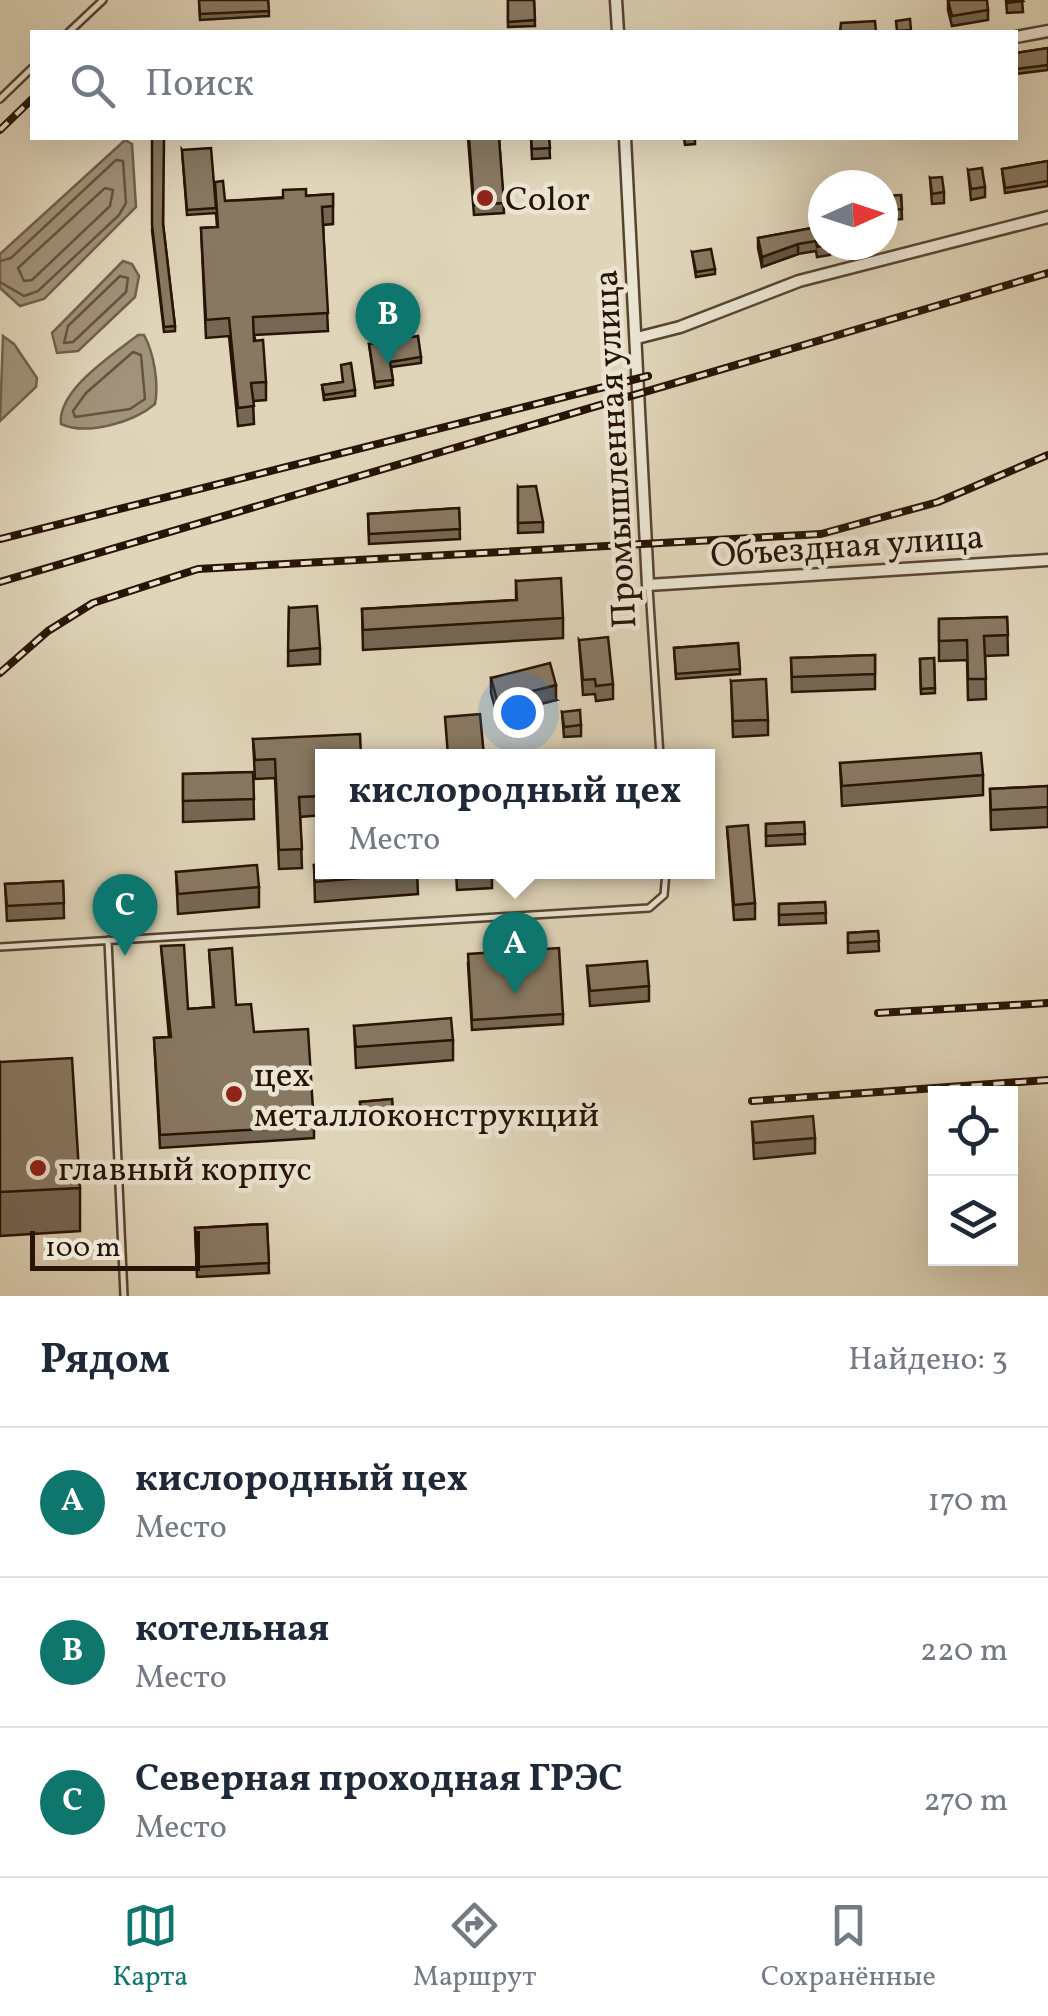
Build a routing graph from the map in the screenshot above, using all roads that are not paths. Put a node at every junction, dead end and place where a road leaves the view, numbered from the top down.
1 (102, 0) edge
2 (616, 0) edge
3 (71, 30) edge
4 (618, 30) edge
5 (1048, 30) edge
6 (1018, 38) edge
7 (30, 70) edge
8 (0, 99) edge
9 (625, 140) edge
10 (1048, 218) edge
11 (636, 338) junction
12 (1048, 560) edge
13 (648, 585) junction
14 (660, 749) edge
15 (665, 879) edge
16 (108, 940) junction
17 (0, 947) edge
18 (124, 1296) edge

1 - 3 lane
2 - 4 street
5 - 6 street
7 - 8 lane
9 - 11 street, Промышленная улица
10 - 11 street
11 - 13 street, Промышленная улица
12 - 13 street, Объездная улица
13 - 14 lane, Промышленная улица
15 - 16 lane
16 - 17 lane
16 - 18 lane

